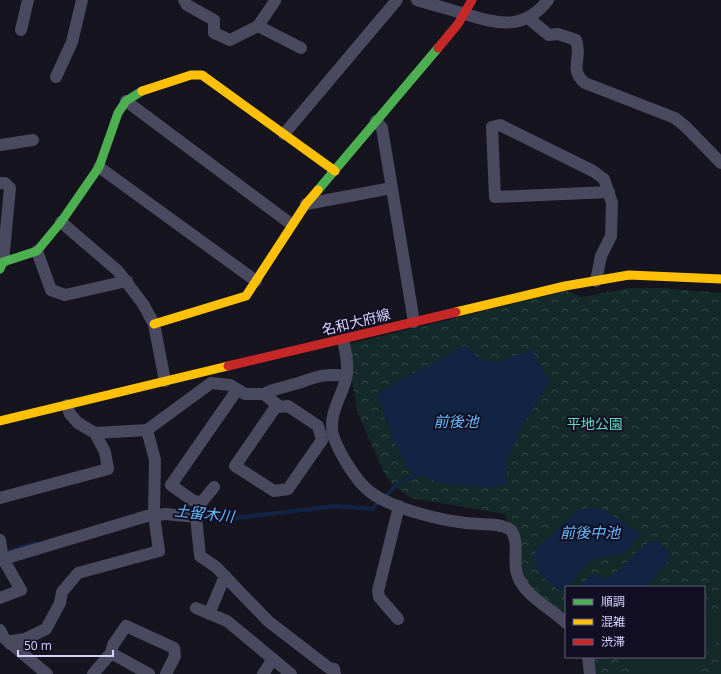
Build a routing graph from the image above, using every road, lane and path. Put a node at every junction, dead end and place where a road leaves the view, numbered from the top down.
1 (28, 0) edge
2 (82, 0) edge
3 (184, 0) edge
4 (397, 0) edge
5 (417, 0) edge
6 (472, 0) edge
7 (548, 0) edge
8 (275, 1) edge
9 (465, 14) junction
10 (528, 18) junction
11 (258, 26) junction
12 (21, 30) dead end
13 (301, 48) dead end
14 (56, 77) dead end
15 (126, 101) junction
16 (376, 121) junction
17 (284, 134) junction
18 (33, 140) dead end
19 (0, 145) edge
20 (721, 163) edge
21 (99, 167) junction
22 (335, 171) junction
23 (0, 183) edge
24 (392, 188) junction
25 (609, 192) junction
26 (306, 204) junction
27 (61, 222) junction
28 (291, 224) junction
29 (37, 251) junction
30 (2, 265) edge
31 (721, 279) edge
32 (127, 281) junction
33 (256, 281) junction
34 (596, 281) junction
35 (414, 322) junction
36 (154, 324) junction
37 (343, 340) junction
38 (346, 376) junction
39 (165, 381) junction
40 (237, 390) junction
41 (264, 394) junction
42 (67, 405) junction
43 (277, 405) junction
44 (0, 421) edge
45 (147, 430) junction
46 (95, 433) junction
47 (214, 487) dead end
48 (0, 498) edge
49 (400, 506) junction
50 (154, 515) junction
51 (1, 553) edge
52 (225, 576) junction
53 (0, 598) edge
54 (196, 608) dead end
55 (210, 614) junction
56 (398, 619) dead end
57 (565, 622) edge
58 (0, 630) edge
59 (10, 644) junction
60 (111, 654) junction
61 (588, 658) edge
62 (273, 659) junction
63 (47, 674) edge
64 (93, 674) edge
65 (149, 674) edge
66 (166, 674) edge
67 (263, 674) edge
68 (291, 674) edge
69 (335, 674) edge
70 (590, 674) edge

1 - 12 street
2 - 14 street
3 - 11 street
4 - 17 street
5 - 9 street
6 - 9 street
7 - 10 street
8 - 11 street
9 - 10 street
9 - 16 street
10 - 20 street
11 - 13 street
15 - 17 street
15 - 21 street
15 - 28 street
16 - 22 street
16 - 24 street
17 - 22 street
18 - 19 street
21 - 27 street
21 - 33 street
22 - 26 street
23 - 30 street
24 - 26 street
24 - 35 street
25 - 25 street
25 - 34 street
26 - 28 street
27 - 29 street
27 - 32 street
28 - 33 street
29 - 30 street
29 - 32 street
31 - 34 street, 名和大府線
32 - 36 street
33 - 36 street
34 - 35 street, 名和大府線
35 - 37 street, 名和大府線
36 - 39 street
37 - 38 street
37 - 39 street, 名和大府線
38 - 41 street
38 - 49 street
39 - 42 street, 名和大府線
40 - 41 street
40 - 45 street
40 - 47 street
41 - 43 street
42 - 44 street, 名和大府線
42 - 46 street
43 - 43 street
45 - 46 street
45 - 50 street
46 - 48 street
49 - 56 street
49 - 57 street
50 - 51 street
50 - 52 street
50 - 59 street
51 - 53 street
52 - 55 street
52 - 69 street
54 - 55 street
55 - 62 street
58 - 59 street
59 - 63 street
60 - 64 street
60 - 65 street
60 - 66 street
61 - 70 street
62 - 67 street
62 - 68 street

